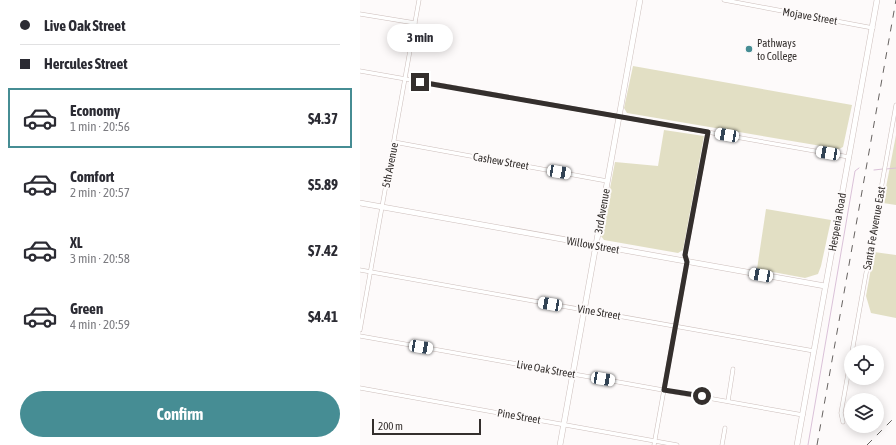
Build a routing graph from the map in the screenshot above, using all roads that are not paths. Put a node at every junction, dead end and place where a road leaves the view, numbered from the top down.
1 (419, 0) edge
2 (640, 0) edge
3 (724, 0) edge
4 (877, 0) edge
5 (360, 14) edge
6 (415, 23) junction
7 (873, 28) junction
8 (360, 71) edge
9 (405, 79) junction
10 (896, 105) edge
11 (618, 116) junction
12 (708, 132) junction
13 (394, 142) junction
14 (849, 157) junction
15 (607, 181) junction
16 (360, 203) edge
17 (382, 207) junction
18 (595, 245) junction
19 (687, 262) junction
20 (360, 270) edge
21 (370, 272) junction
22 (826, 286) junction
23 (584, 310) junction
24 (676, 326) junction
25 (360, 330) edge
26 (360, 336) edge
27 (853, 345) edge
28 (814, 351) junction
29 (733, 369) dead end
30 (572, 374) junction
31 (846, 385) edge
32 (360, 388) edge
33 (664, 390) junction
34 (728, 401) junction
35 (803, 415) junction
36 (843, 422) dead end
37 (564, 424) junction
38 (725, 428) dead end
39 (654, 443) edge
40 (560, 445) edge
41 (678, 445) edge
42 (722, 445) edge
43 (797, 445) edge

1 - 6 street, 5th Avenue
2 - 11 street, 3rd Avenue
3 - 7 street, Mojave Street
4 - 7 street, Hesperia Road
5 - 6 street
6 - 9 street, 5th Avenue
7 - 14 street, Hesperia Road
8 - 9 street
9 - 11 street
9 - 13 street, 5th Avenue
10 - 27 street, Santa Fe Avenue East
11 - 12 street
11 - 15 street, 3rd Avenue
12 - 14 street
12 - 19 street
13 - 15 street, Cashew Street
13 - 17 street, 5th Avenue
14 - 22 street, Hesperia Road
15 - 18 street, 3rd Avenue
16 - 17 street, Willow Street
17 - 18 street, Willow Street
17 - 21 street, 5th Avenue
18 - 19 street, Willow Street
18 - 23 street, 3rd Avenue
19 - 22 street, Willow Street
19 - 24 street
20 - 21 street, Vine Street
21 - 23 street, Vine Street
21 - 25 street, 5th Avenue
22 - 28 street, Hesperia Road
23 - 24 street, Vine Street
23 - 30 street, 3rd Avenue
24 - 28 street, Vine Street
24 - 33 street
26 - 30 street, Live Oak Street
28 - 35 street, Hesperia Road
29 - 34 street
30 - 33 street, Live Oak Street
30 - 37 street, 3rd Avenue
31 - 36 street
32 - 37 street, Pine Street
33 - 34 street, Live Oak Street
33 - 39 street
34 - 35 street, Live Oak Street
35 - 43 street, Hesperia Road
37 - 39 street, Pine Street
37 - 40 street, 3rd Avenue
38 - 42 street
39 - 41 street, Pine Street

